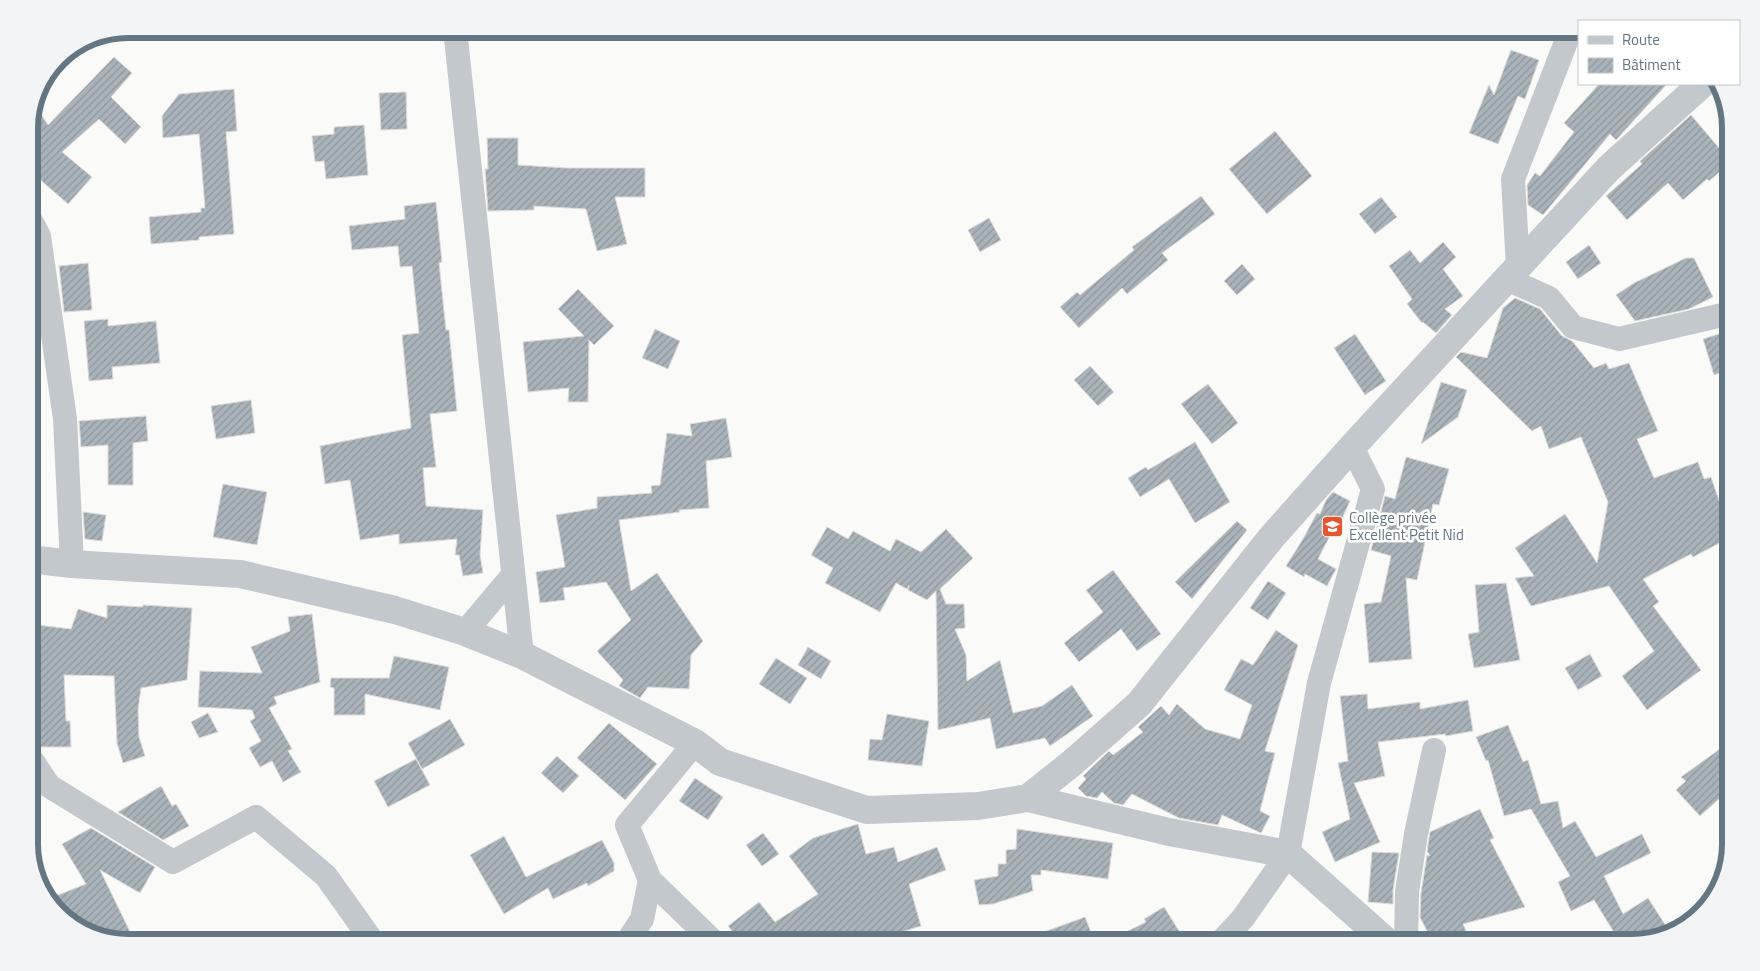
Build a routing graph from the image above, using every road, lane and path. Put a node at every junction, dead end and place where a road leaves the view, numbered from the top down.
1 (456, 38) edge
2 (1568, 38) edge
3 (1701, 85) edge
4 (38, 233) edge
5 (1513, 273) junction
6 (1722, 315) edge
7 (1352, 447) junction
8 (38, 560) edge
9 (72, 564) junction
10 (513, 575) junction
11 (465, 632) junction
12 (522, 656) junction
13 (695, 743) junction
14 (1434, 750) dead end
15 (38, 770) edge
16 (1028, 798) junction
17 (1288, 854) junction
18 (650, 880) junction
19 (367, 934) edge
20 (632, 934) edge
21 (706, 934) edge
22 (1228, 934) edge
23 (1378, 934) edge
24 (1406, 934) edge

1 - 10 street
2 - 5 street
3 - 5 street
4 - 9 street
5 - 6 street
5 - 7 street
7 - 16 street
7 - 17 street
8 - 9 street
9 - 11 street
10 - 11 street
10 - 12 street
11 - 12 street
12 - 13 street
13 - 16 street
13 - 18 street
14 - 24 street
15 - 19 street
16 - 17 street
17 - 22 street
17 - 23 street
18 - 20 street
18 - 21 street

